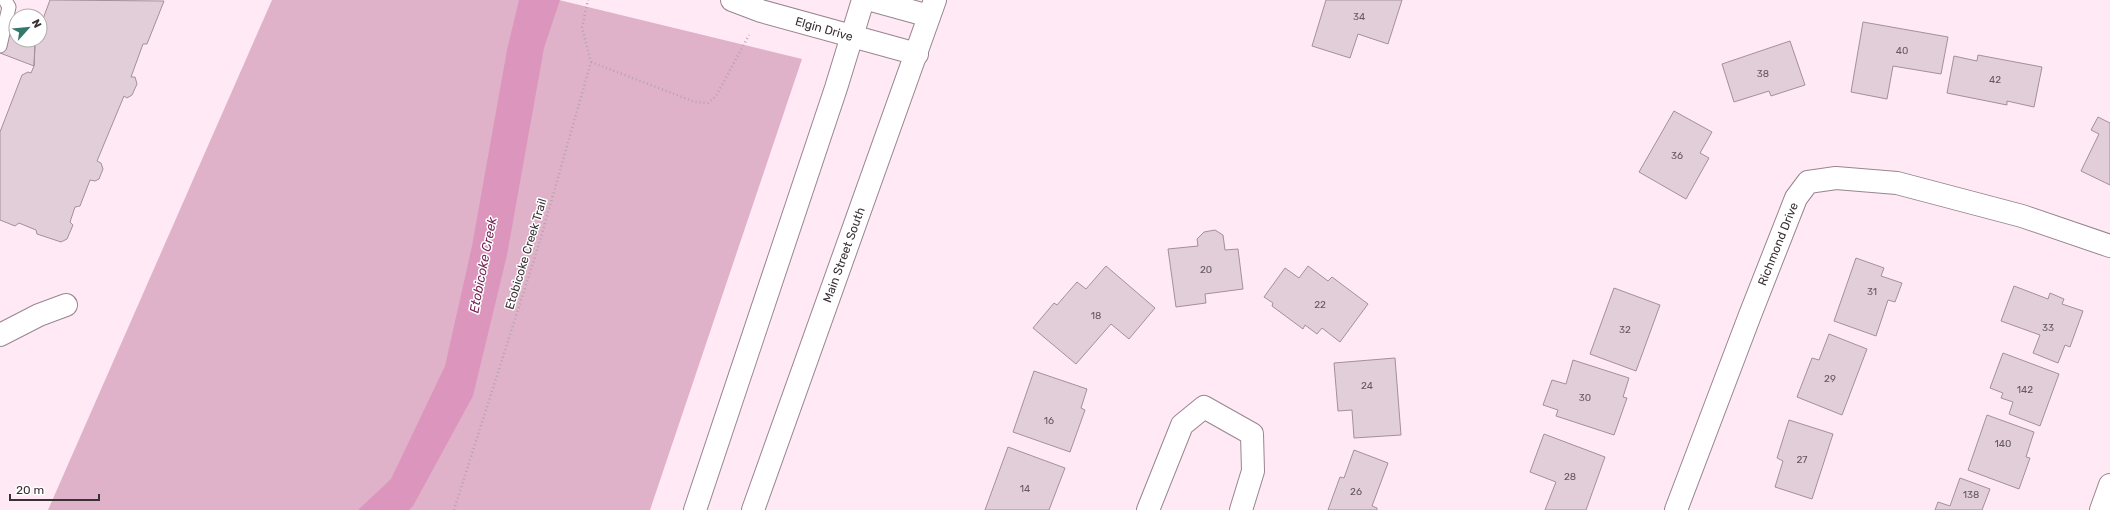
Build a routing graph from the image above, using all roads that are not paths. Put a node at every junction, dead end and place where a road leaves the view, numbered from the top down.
1 (5, 0) edge
2 (732, 0) edge
3 (863, 0) edge
4 (871, 0) edge
5 (932, 8) edge
6 (852, 37) junction
7 (0, 46) edge
8 (917, 54) junction
9 (2110, 246) edge
10 (66, 305) dead end
11 (0, 335) edge
12 (2110, 485) edge
13 (695, 510) edge
14 (753, 510) edge
15 (1148, 510) edge
16 (1241, 510) edge
17 (1676, 510) edge
18 (2101, 510) edge

1 - 7 lane
2 - 6 street, Elgin Drive
3 - 6 street
4 - 5 street
5 - 8 street, Main Street South
6 - 8 street, Elgin Drive
6 - 13 street
8 - 14 street, Main Street South
9 - 17 street, Richmond Drive
10 - 11 street
12 - 18 street
15 - 16 street

